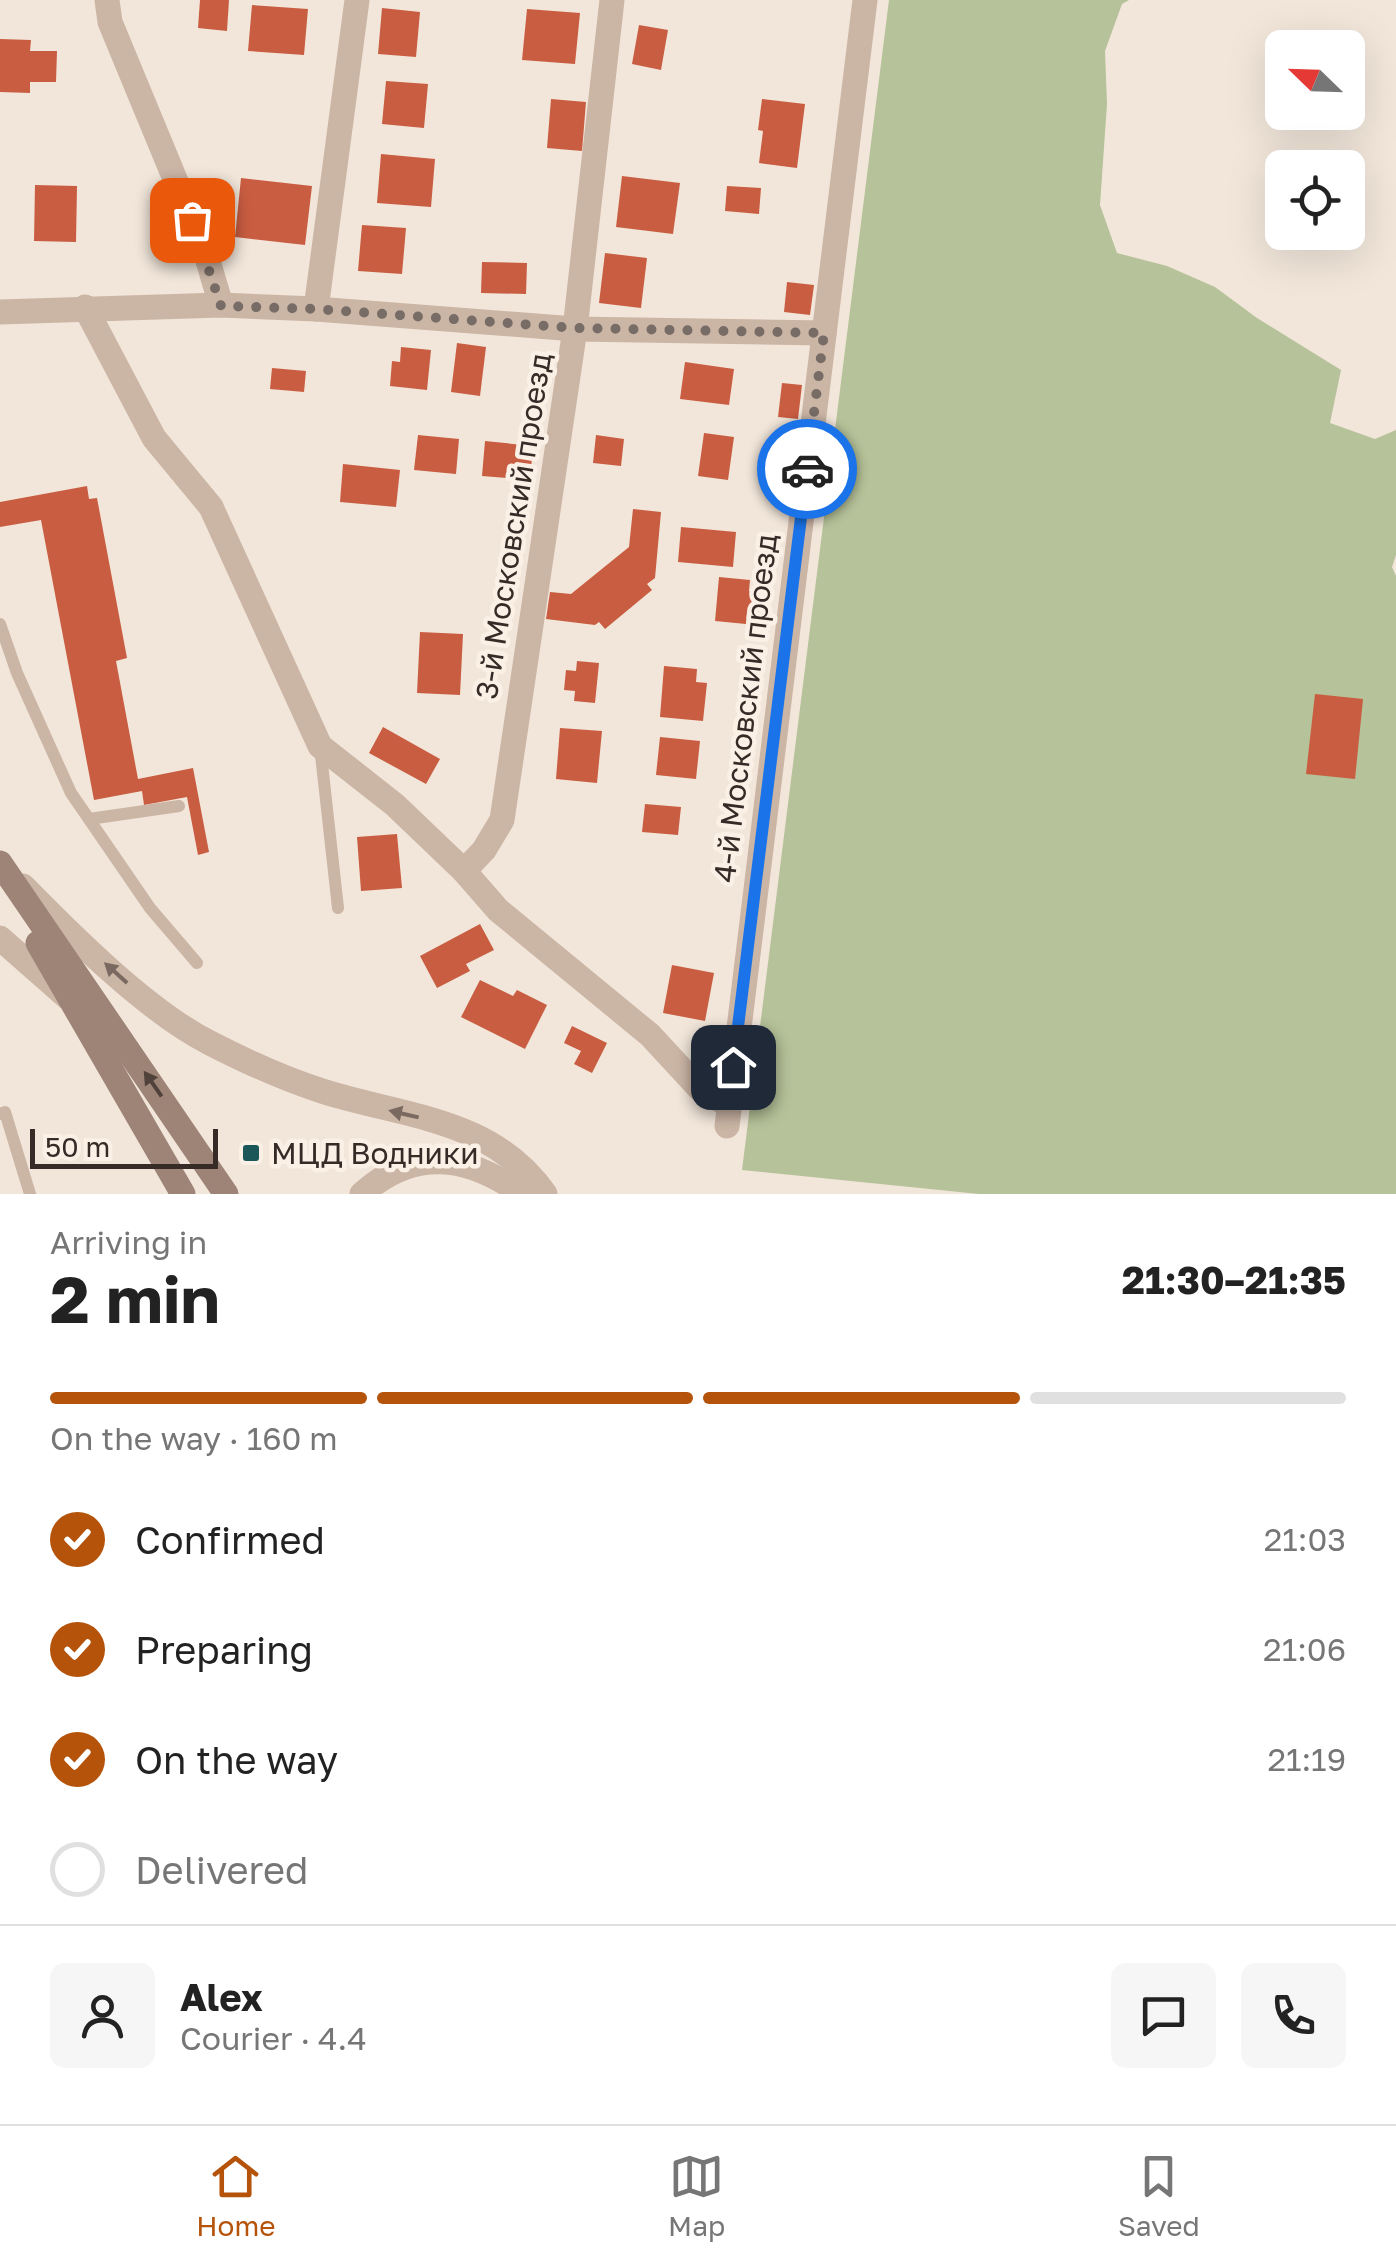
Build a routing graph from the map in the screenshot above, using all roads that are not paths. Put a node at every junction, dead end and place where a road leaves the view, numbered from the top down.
1 (107, 0) edge
2 (358, 0) edge
3 (612, 0) edge
4 (865, 0) edge
5 (221, 306) junction
6 (85, 307) junction
7 (316, 309) junction
8 (0, 312) edge
9 (575, 328) junction
10 (824, 333) junction
11 (0, 624) edge
12 (320, 746) junction
13 (179, 806) dead end
14 (89, 818) junction
15 (0, 863) edge
16 (464, 871) junction
17 (0, 878) edge
18 (338, 908) dead end
19 (0, 938) edge
20 (197, 963) dead end
21 (70, 1000) junction
22 (0, 1114) edge
23 (30, 1194) edge
24 (183, 1194) edge
25 (226, 1194) edge
26 (362, 1194) edge
27 (522, 1194) edge
28 (545, 1194) edge

1 - 5 street
2 - 7 street
3 - 9 street, 3-й Московский проезд
4 - 10 street, 4-й Московский проезд
5 - 6 street
5 - 7 street
6 - 8 street
6 - 12 street
7 - 9 street
9 - 10 street
9 - 16 street, 3-й Московский проезд
10 - 16 street, 4-й Московский проезд
11 - 14 lane
12 - 16 street
12 - 18 lane
13 - 14 lane
14 - 20 lane
25 -> 15 main road
28 -> 15 street
17 - 21 main road
19 - 21 street
21 - 24 main road
22 - 23 lane
26 - 27 street

